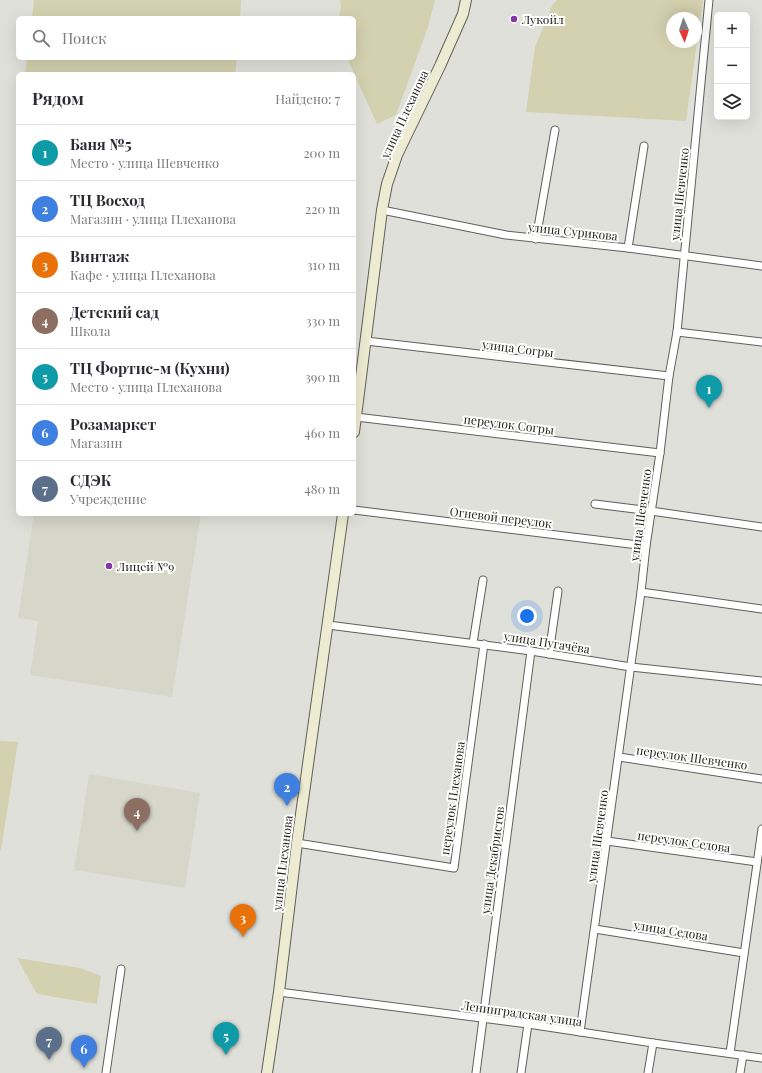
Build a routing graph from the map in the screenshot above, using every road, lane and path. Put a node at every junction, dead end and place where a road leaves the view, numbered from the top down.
1 (466, 0) edge
2 (709, 0) edge
3 (556, 130) dead end
4 (644, 146) dead end
5 (382, 210) junction
6 (536, 238) junction
7 (628, 248) junction
8 (683, 256) junction
9 (762, 266) edge
10 (677, 332) junction
11 (366, 341) junction
12 (762, 342) edge
13 (669, 376) junction
14 (356, 417) joint
15 (660, 453) junction
16 (595, 504) dead end
17 (356, 510) edge
18 (651, 511) junction
19 (343, 516) edge
20 (762, 527) edge
21 (646, 546) junction
22 (483, 580) dead end
23 (558, 591) dead end
24 (641, 592) junction
25 (762, 609) edge
26 (328, 625) junction
27 (473, 643) junction
28 (484, 644) junction
29 (531, 651) junction
30 (549, 654) junction
31 (631, 667) junction
32 (762, 681) edge
33 (619, 757) junction
34 (762, 779) edge
35 (762, 829) edge
36 (607, 840) junction
37 (297, 843) junction
38 (757, 862) junction
39 (595, 929) junction
40 (744, 953) junction
41 (121, 969) dead end
42 (279, 992) junction
43 (482, 1018) junction
44 (528, 1024) junction
45 (580, 1032) junction
46 (653, 1043) junction
47 (730, 1053) junction
48 (743, 1055) junction
49 (762, 1058) edge
50 (106, 1073) edge
51 (267, 1073) edge
52 (476, 1073) edge
53 (521, 1073) edge
54 (648, 1073) edge
55 (740, 1073) edge

1 - 5 main road, улица Плеханова
2 - 8 street, улица Шевченко
3 - 6 street
4 - 7 street
5 - 6 street, улица Сурикова
5 - 11 main road, улица Плеханова
6 - 7 street, улица Сурикова
7 - 8 street, улица Сурикова
8 - 9 street, улица Сурикова
8 - 10 street, улица Шевченко
10 - 12 street
10 - 13 street, улица Шевченко
11 - 13 street, улица Согры
11 - 14 main road, улица Плеханова
13 - 15 street, улица Шевченко
14 - 15 street, переулок Согры
15 - 18 street, улица Шевченко
16 - 18 street
17 - 21 street, Огневой переулок
18 - 20 street
18 - 21 street, улица Шевченко
19 - 26 main road, улица Плеханова
21 - 24 street, улица Шевченко
22 - 27 street
23 - 30 street
24 - 25 street
24 - 31 street, улица Шевченко
26 - 27 street, улица Пугачёва
26 - 37 main road, улица Плеханова
27 - 28 street, улица Пугачёва
28 - 29 street, улица Пугачёва
28 - 37 street, переулок Плеханова
29 - 30 street, улица Пугачёва
29 - 43 street, улица Декабристов
30 - 31 street, улица Пугачёва
31 - 32 street, улица Пугачёва
31 - 33 street, улица Шевченко
33 - 34 street, переулок Шевченко
33 - 36 street, улица Шевченко
35 - 38 street
36 - 38 street, переулок Седова
36 - 39 street, улица Шевченко
37 - 42 main road, улица Плеханова
38 - 40 street
39 - 40 street, улица Седова
39 - 45 street, улица Шевченко
40 - 47 street
41 - 50 street
42 - 43 street, Ленинградская улица
42 - 51 main road, улица Плеханова
43 - 44 street, Ленинградская улица
43 - 52 street, улица Декабристов
44 - 45 street, Ленинградская улица
44 - 53 street
45 - 46 street, Ленинградская улица
46 - 47 street, Ленинградская улица
46 - 54 street
47 - 48 street, Ленинградская улица
48 - 49 street, Ленинградская улица
48 - 55 street

